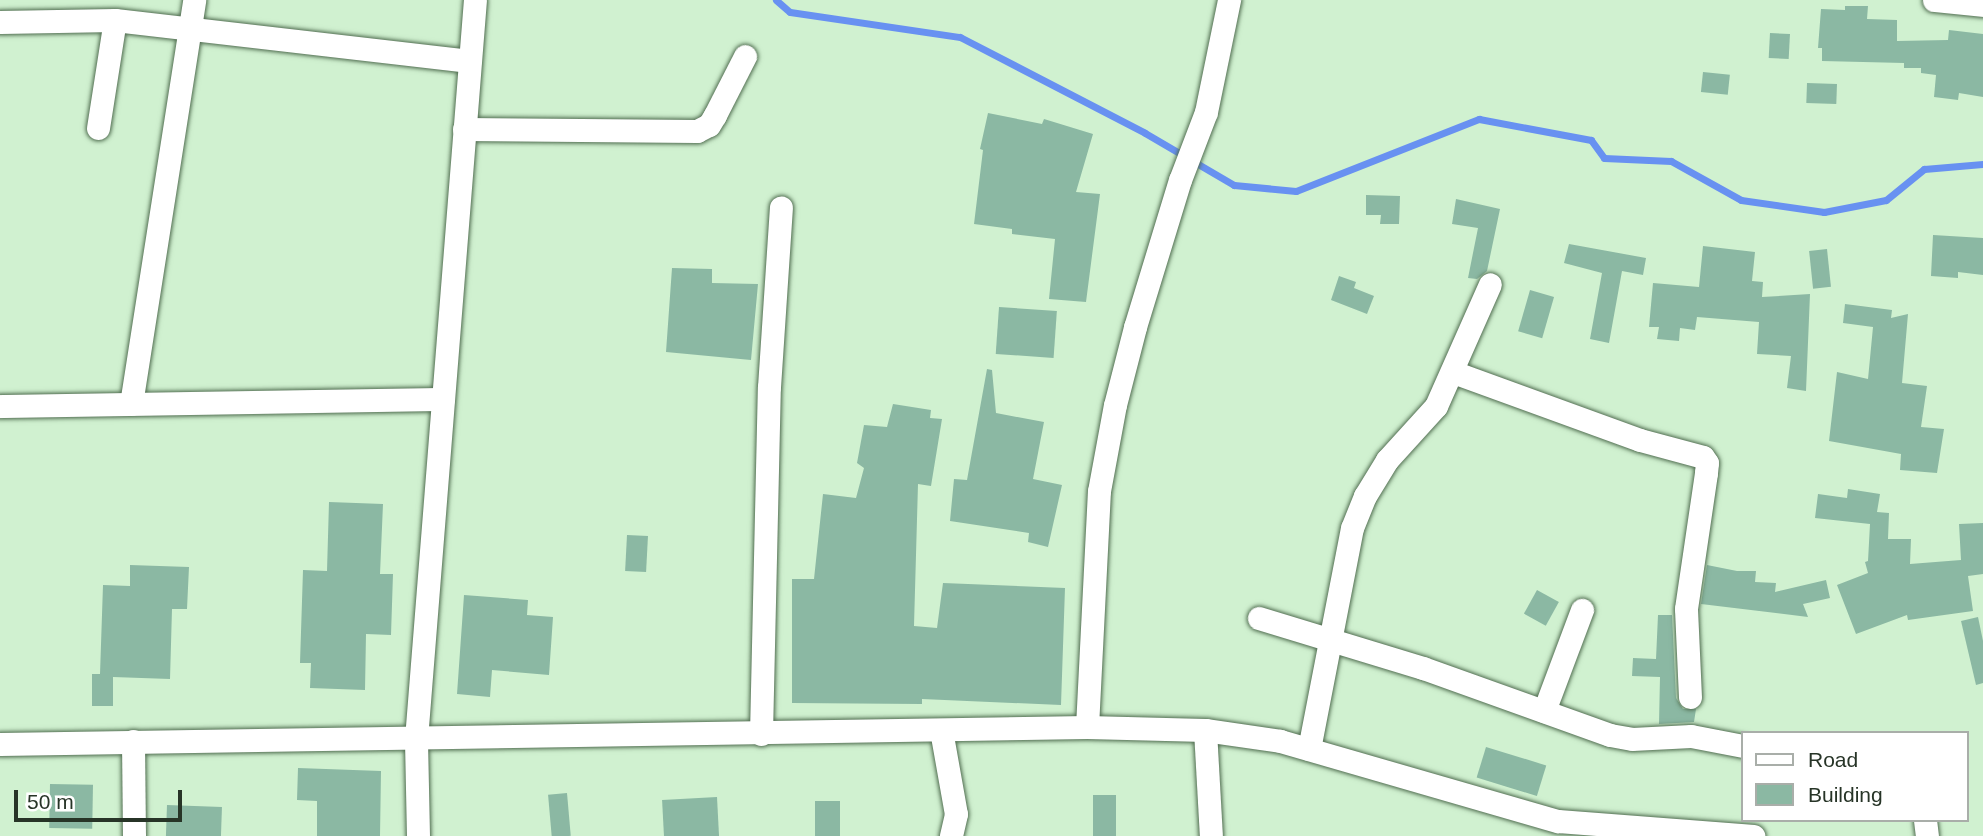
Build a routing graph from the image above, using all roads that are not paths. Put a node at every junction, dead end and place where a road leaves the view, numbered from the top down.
1 (194, 0) edge
2 (475, 0) edge
3 (1229, 0) edge
4 (1934, 0) edge
5 (1983, 5) edge
6 (115, 20) junction
7 (0, 22) edge
8 (190, 30) junction
9 (745, 55) dead end
10 (470, 61) junction
11 (99, 128) dead end
12 (464, 129) junction
13 (781, 207) dead end
14 (1490, 284) dead end
15 (1454, 372) junction
16 (443, 399) junction
17 (131, 404) junction
18 (0, 406) edge
19 (1582, 610) dead end
20 (1259, 618) dead end
21 (1329, 639) junction
22 (1690, 698) dead end
23 (1544, 711) junction
24 (1087, 726) junction
25 (941, 730) junction
26 (1205, 730) junction
27 (761, 734) junction
28 (416, 739) junction
29 (133, 741) junction
30 (0, 744) edge
31 (1742, 746) edge
32 (1309, 750) junction
33 (1555, 828) edge
34 (134, 836) edge
35 (418, 836) edge
36 (951, 836) edge
37 (1211, 836) edge
38 (1753, 836) edge

1 - 8 street
2 - 10 street
3 - 24 street
4 - 5 street
6 - 7 street
6 - 8 street
6 - 11 street
8 - 10 street
8 - 17 street
9 - 12 street
10 - 12 street
12 - 16 street
13 - 27 street
14 - 15 street
15 - 21 street
15 - 22 street
16 - 17 street
16 - 28 street
17 - 18 street
19 - 23 street
20 - 21 street
21 - 23 street
21 - 32 street
23 - 31 street
24 - 25 street
24 - 26 street
25 - 27 street
25 - 36 street
26 - 32 street
26 - 37 street
27 - 28 street
28 - 29 street
28 - 35 street
29 - 30 street
29 - 34 street
32 - 33 street
33 - 38 street

